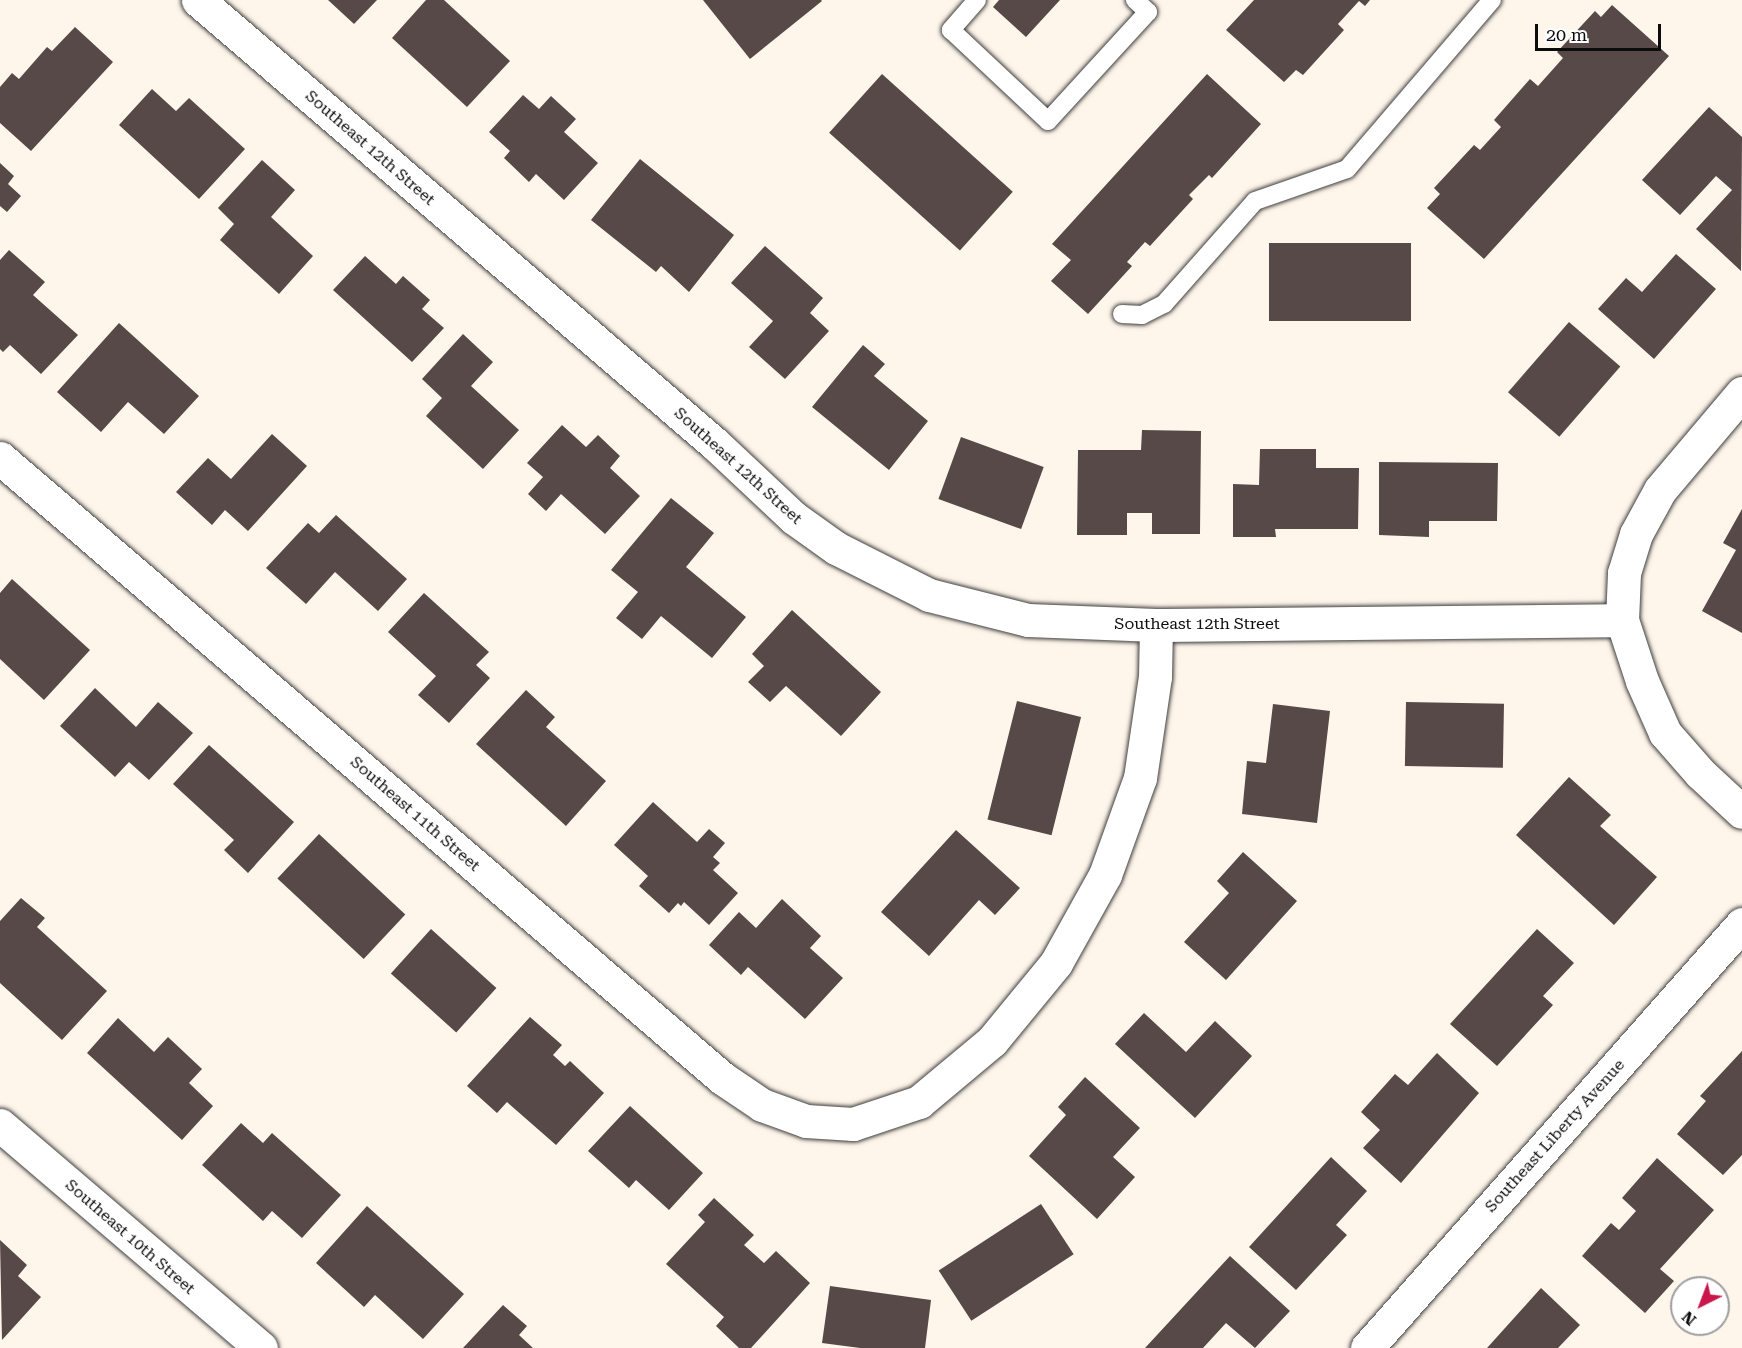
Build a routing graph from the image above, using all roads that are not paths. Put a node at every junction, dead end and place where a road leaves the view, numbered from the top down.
1 (198, 0) edge
2 (977, 0) edge
3 (1135, 0) edge
4 (1492, 0) edge
5 (1122, 314) dead end
6 (1742, 393) edge
7 (0, 458) edge
8 (1622, 620) junction
9 (1156, 625) junction
10 (1742, 812) edge
11 (1742, 924) edge
12 (0, 1125) edge
13 (261, 1348) edge
14 (1367, 1348) edge

1 - 9 street, Southeast 12th Street
2 - 3 lane
4 - 5 lane
6 - 8 street
7 - 9 street, Southeast 11th Street
8 - 9 street, Southeast 12th Street
8 - 10 street
11 - 14 street, Southeast Liberty Avenue
12 - 13 street, Southeast 10th Street

